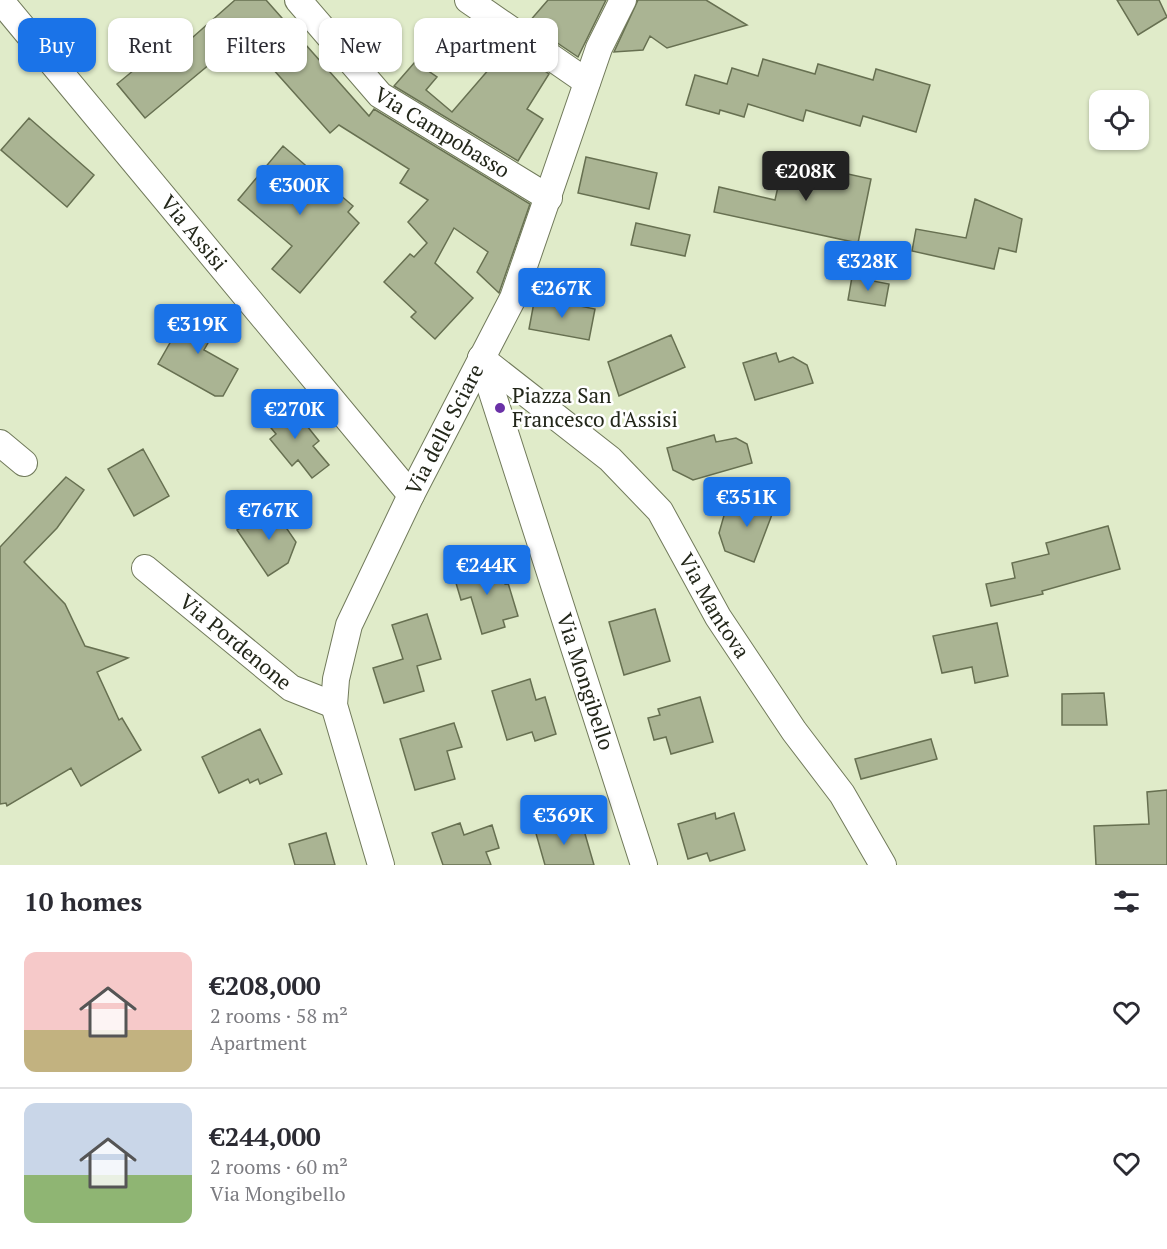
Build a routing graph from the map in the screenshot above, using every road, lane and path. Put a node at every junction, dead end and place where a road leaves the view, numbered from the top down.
1 (0, 0) edge
2 (298, 0) edge
3 (468, 0) edge
4 (623, 0) edge
5 (587, 82) junction
6 (549, 198) junction
7 (481, 358) junction
8 (0, 443) edge
9 (24, 463) dead end
10 (411, 495) junction
11 (145, 568) dead end
12 (334, 705) junction
13 (381, 865) edge
14 (644, 865) edge
15 (883, 865) edge

1 - 10 street, Via Assisi
2 - 6 street, Via Campobasso
3 - 5 street
4 - 5 street, Via delle Sciare
5 - 6 street, Via delle Sciare
6 - 7 street, Via delle Sciare
7 - 10 street, Via delle Sciare
7 - 14 street, Via Mongibello
7 - 15 street, Via Mantova
8 - 9 street
10 - 12 street, Via delle Sciare
11 - 12 street, Via Pordenone
12 - 13 street, Via delle Sciare

